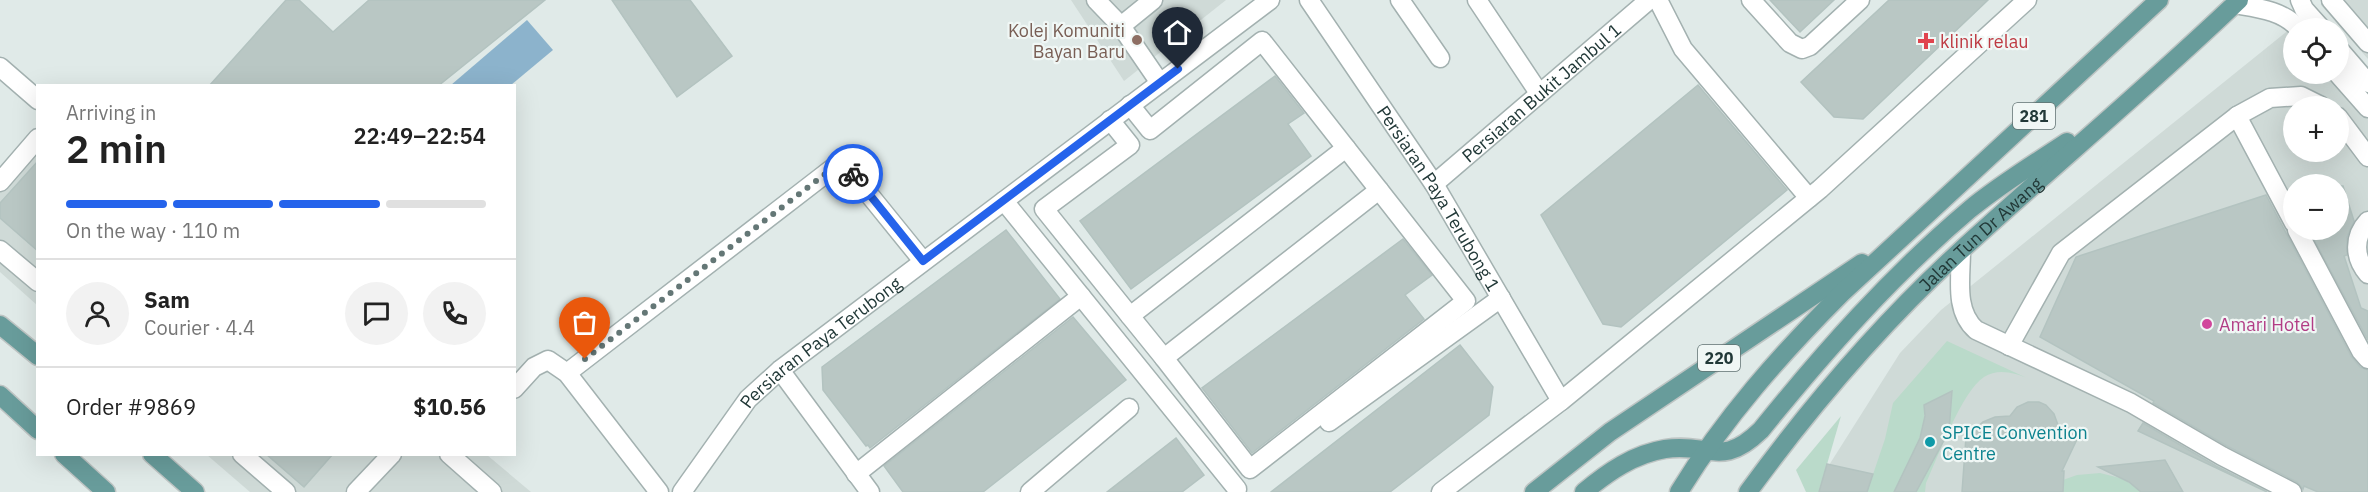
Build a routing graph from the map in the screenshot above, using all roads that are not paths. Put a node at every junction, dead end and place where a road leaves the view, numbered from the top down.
1 (1096, 0) edge
2 (1153, 0) edge
3 (1270, 0) edge
4 (1309, 0) edge
5 (1400, 0) edge
6 (1477, 0) edge
7 (1649, 0) edge
8 (1658, 0) edge
9 (1751, 0) edge
10 (1860, 0) edge
11 (2027, 0) edge
12 (2159, 0) edge
13 (2331, 0) edge
14 (2236, 2) edge
15 (2298, 15) edge
16 (1121, 26) junction
17 (2368, 43) edge
18 (1440, 58) dead end
19 (2349, 60) edge
20 (0, 67) edge
21 (2368, 82) edge
22 (1160, 83) junction
23 (2347, 84) edge
24 (1539, 93) junction
25 (2283, 97) edge
26 (36, 98) edge
27 (1130, 105) junction
28 (2120, 106) junction
29 (2368, 108) edge
30 (2237, 116) junction
31 (1110, 120) junction
32 (2349, 132) edge
33 (36, 140) edge
34 (1346, 148) junction
35 (2368, 157) edge
36 (0, 182) edge
37 (1434, 184) junction
38 (1379, 190) junction
39 (1809, 198) junction
40 (1004, 201) junction
41 (2283, 202) edge
42 (2368, 221) edge
43 (1909, 232) junction
44 (2302, 240) edge
45 (0, 250) edge
46 (1960, 251) junction
47 (923, 261) junction
48 (2368, 274) edge
49 (36, 280) edge
50 (1081, 296) junction
51 (1501, 298) junction
52 (1130, 316) junction
53 (0, 325) edge
54 (2009, 346) junction
55 (36, 354) edge
56 (1164, 358) junction
57 (2368, 359) edge
58 (780, 370) junction
59 (567, 373) junction
60 (516, 387) edge
61 (0, 395) edge
62 (1561, 401) junction
63 (1129, 408) dead end
64 (36, 428) edge
65 (1705, 450) junction
66 (66, 456) edge
67 (154, 456) edge
68 (244, 456) edge
69 (390, 456) edge
70 (454, 456) edge
71 (856, 474) junction
72 (1235, 490) edge
73 (106, 492) edge
74 (195, 492) edge
75 (286, 492) edge
76 (356, 492) edge
77 (492, 492) edge
78 (660, 492) edge
79 (682, 492) edge
80 (870, 492) edge
81 (1030, 492) edge
82 (1441, 492) edge
83 (1534, 492) edge
84 (1584, 492) edge
85 (1679, 492) edge
86 (1748, 492) edge
87 (2292, 492) edge

1 - 16 street
2 - 16 street
3 - 22 street, Persiaran Paya Terubong
4 - 37 street, Persiaran Paya Terubong 1
5 - 18 street
6 - 24 street
7 - 24 street, Persiaran Bukit Jambul 1
8 - 39 street
9 - 10 street
11 - 39 street
12 - 43 main road, 281
13 - 17 street
14 - 15 street
14 - 28 main road, Jalan Tun Dr Awang / 281
16 - 22 street
19 - 21 street
20 - 26 street
22 - 27 street, Persiaran Paya Terubong
23 - 29 street
24 - 37 street, Persiaran Bukit Jambul 1
25 - 30 street
27 - 31 street, Persiaran Paya Terubong
27 - 34 street
28 - 46 main road, Jalan Tun Dr Awang / 281
28 - 65 main road
30 - 41 street
30 - 54 street
31 - 40 street, Persiaran Paya Terubong
31 - 52 street
32 - 35 street
33 - 36 street
34 - 38 street
34 - 52 street
37 - 51 street, Persiaran Paya Terubong 1
38 - 56 street
38 - 56 street
39 - 62 street
40 - 47 street, Persiaran Paya Terubong
40 - 50 street
42 - 48 street
43 - 65 main road, 281
43 - 83 main road, 220
44 - 57 street
45 - 49 street
46 - 54 street
46 - 86 main road, Jalan Tun Dr Awang / 281
47 - 58 street, Persiaran Paya Terubong
47 - 59 street
50 - 71 street
50 - 72 street
51 - 62 street, Persiaran Paya Terubong 1
51 - 72 street
52 - 56 street
53 - 55 main road
54 - 87 street
58 - 71 street
58 - 79 street, Persiaran Paya Terubong
59 - 60 street
59 - 78 street
61 - 64 main road
62 - 82 street
63 - 81 street
65 - 84 main road
65 - 85 main road, 281
66 - 73 main road
67 - 74 main road
68 - 75 street
69 - 76 street
70 - 77 street
71 - 80 street

